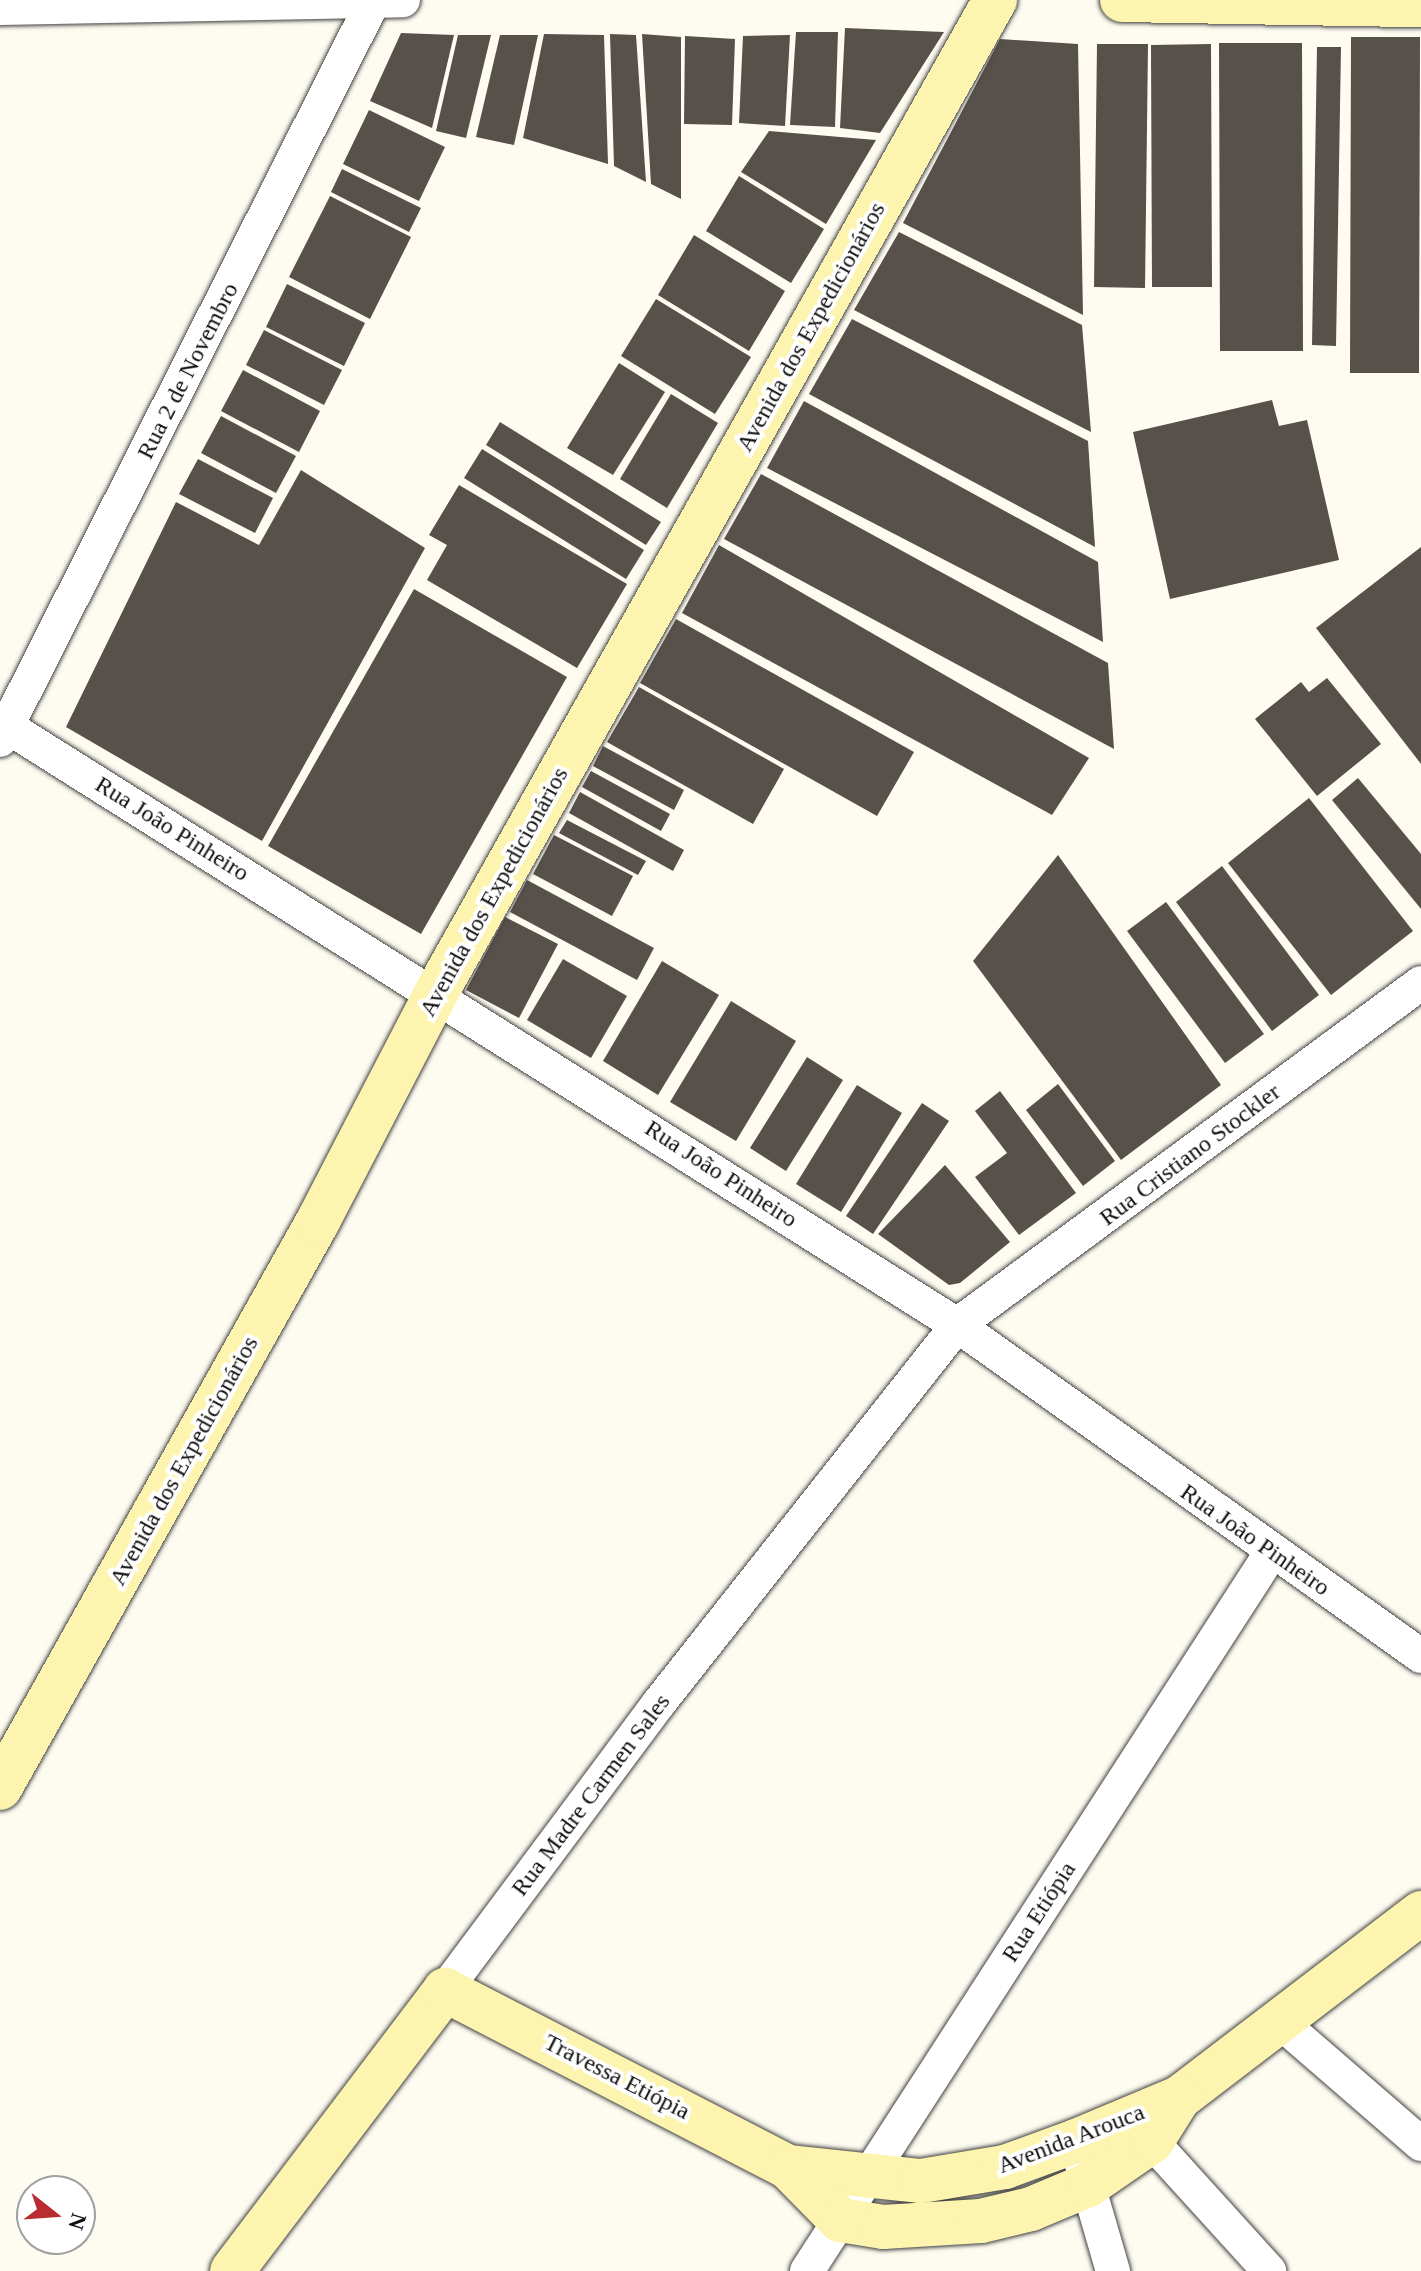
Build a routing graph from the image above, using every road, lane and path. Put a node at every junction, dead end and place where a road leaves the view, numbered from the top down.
1 (374, 0) edge
2 (403, 0) edge
3 (995, 0) edge
4 (1122, 0) edge
5 (1336, 2) edge
6 (1421, 5) edge
7 (0, 8) edge
8 (2, 730) edge
9 (1421, 983) edge
10 (436, 993) junction
11 (957, 1325) junction
12 (1271, 1553) junction
13 (1421, 1656) edge
14 (0, 1788) edge
15 (1421, 1913) edge
16 (445, 1990) junction
17 (1279, 2021) junction
18 (1141, 2129) junction
19 (1076, 2141) junction
20 (1421, 2144) edge
21 (788, 2167) junction
22 (867, 2179) junction
23 (1088, 2185) junction
24 (840, 2220) junction
25 (232, 2271) edge
26 (807, 2271) edge
27 (1113, 2271) edge
28 (1269, 2271) edge

1 - 2 street
1 - 7 street
1 - 8 street, Rua 2 de Novembro
3 - 10 street, Avenida dos Expedicionários
4 - 5 street
5 - 6 street
8 - 10 street, Rua João Pinheiro
9 - 11 street, Rua Cristiano Stockler
10 - 11 street, Rua João Pinheiro
10 - 14 street, Avenida dos Expedicionários
11 - 12 street, Rua João Pinheiro
11 - 16 street, Rua Madre Carmen Sales
12 - 13 street, Rua João Pinheiro
12 - 22 street, Rua Etiópia
15 - 17 street, Avenida Arouca
16 - 21 street, Travessa Etiópia
16 - 25 street, Rua Madre Carmen Sales
17 - 18 street, Avenida Arouca
17 - 20 street
18 - 19 street, Avenida Arouca
18 - 23 street, Avenida Arouca
18 - 28 street
19 - 22 street, Avenida Arouca
19 - 23 street
21 - 22 street, Travessa Etiópia
21 - 24 street, Travessa Etiópia
22 - 24 street, Rua Etiópia
23 - 24 street, Avenida Arouca
23 - 27 street
24 - 26 street, Rua Etiópia

